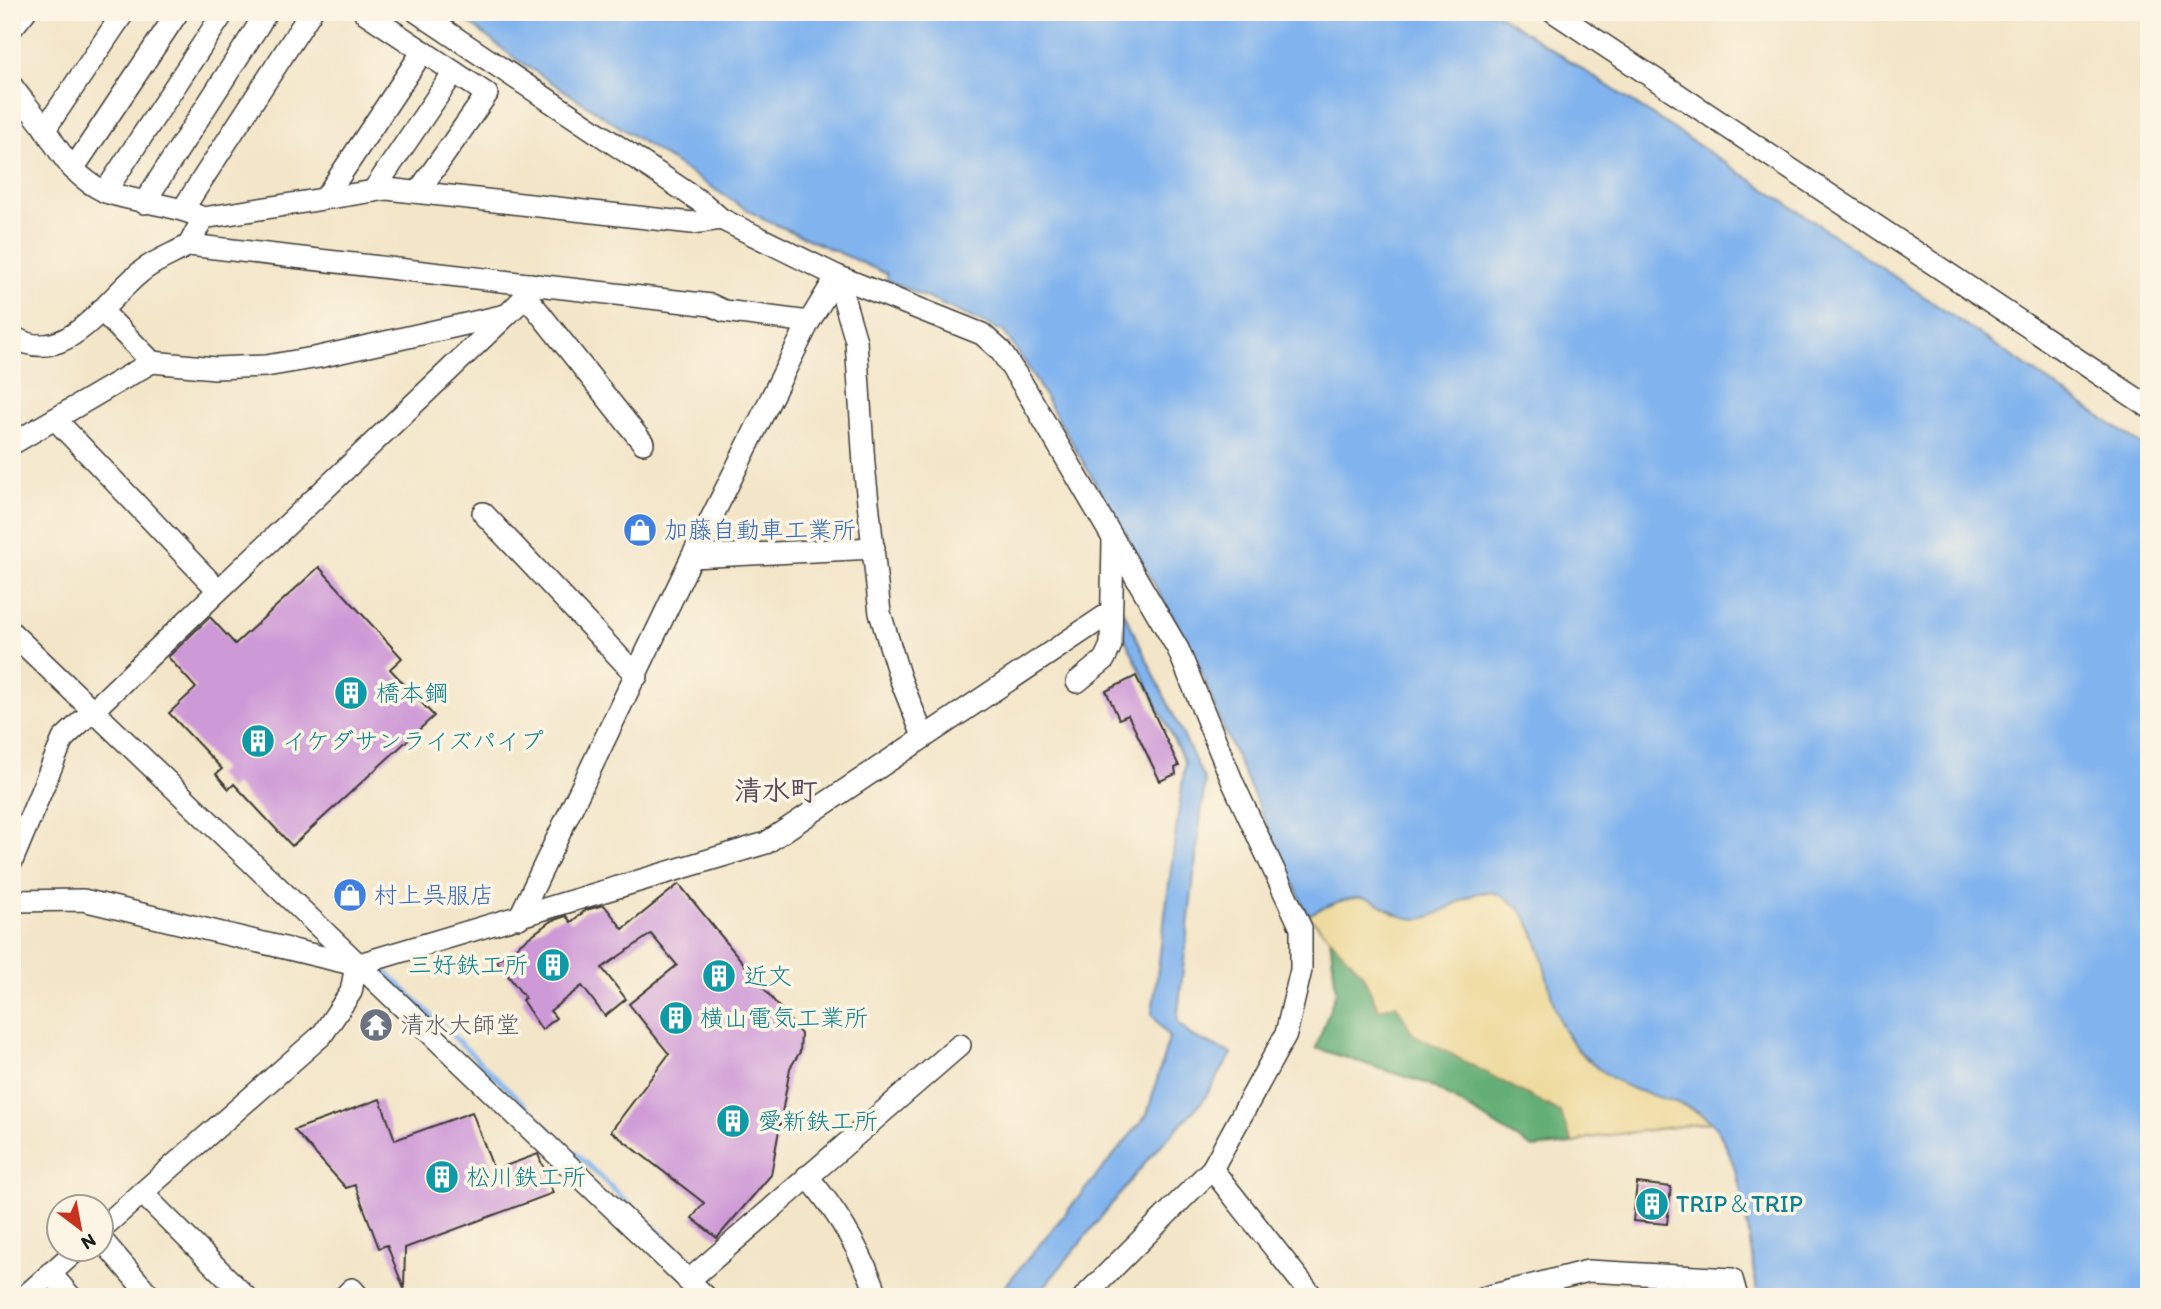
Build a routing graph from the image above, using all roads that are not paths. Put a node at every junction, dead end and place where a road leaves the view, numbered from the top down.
1 (25, 12) edge
2 (124, 12) edge
3 (178, 12) edge
4 (224, 12) edge
5 (267, 12) edge
6 (311, 12) edge
7 (364, 12) edge
8 (416, 12) edge
9 (1554, 12) edge
10 (12, 28) edge
11 (423, 51) junction
12 (454, 72) junction
13 (16, 101) edge
14 (45, 129) junction
15 (73, 169) junction
16 (373, 191) junction
17 (105, 192) junction
18 (418, 192) junction
19 (325, 198) junction
20 (144, 203) junction
21 (183, 209) junction
22 (203, 218) junction
23 (721, 219) junction
24 (189, 245) junction
25 (837, 276) junction
26 (528, 290) junction
27 (101, 310) junction
28 (508, 314) junction
29 (809, 322) junction
30 (12, 336) edge
31 (152, 362) junction
32 (2149, 407) edge
33 (55, 419) junction
34 (643, 443) dead end
35 (12, 444) edge
36 (483, 513) dead end
37 (1113, 540) junction
38 (874, 548) junction
39 (692, 557) junction
40 (218, 590) junction
41 (1111, 612) junction
42 (12, 633) edge
43 (637, 676) junction
44 (1077, 682) dead end
45 (94, 710) junction
46 (923, 736) junction
47 (12, 861) edge
48 (12, 901) edge
49 (519, 918) junction
50 (356, 965) junction
51 (960, 1045) dead end
52 (1212, 1168) junction
53 (807, 1176) junction
54 (142, 1193) junction
55 (116, 1216) edge
56 (116, 1256) edge
57 (61, 1264) edge
58 (50, 1273) junction
59 (688, 1281) junction
60 (24, 1297) edge
61 (71, 1297) edge
62 (151, 1297) edge
63 (246, 1297) edge
64 (344, 1297) edge
65 (359, 1297) edge
66 (706, 1297) edge
67 (878, 1297) edge
68 (1084, 1297) edge
69 (1313, 1297) edge
70 (1486, 1297) edge
71 (1737, 1297) edge

1 - 10 street
2 - 14 street
3 - 15 street
4 - 17 street
5 - 20 street
6 - 21 street
7 - 11 street
8 - 23 street
9 - 32 street
11 - 12 street
11 - 19 street
12 - 16 street
12 - 18 street
13 - 14 street
14 - 15 street
15 - 17 street
16 - 18 street
16 - 19 street
17 - 20 street
18 - 23 street
19 - 22 street
20 - 21 street
21 - 22 street
22 - 24 street
23 - 25 street
24 - 26 street
24 - 27 street
25 - 29 street
25 - 37 street
25 - 38 street
26 - 28 street
26 - 29 street
26 - 34 street
27 - 30 street
27 - 31 street
28 - 31 street
28 - 40 street
29 - 39 street
31 - 33 street
33 - 35 street
33 - 40 street
36 - 43 street
37 - 41 street
37 - 52 street
38 - 39 street
38 - 46 street
39 - 43 street
40 - 45 street
41 - 44 street
41 - 46 street
42 - 45 street
43 - 49 street
45 - 47 street
45 - 50 street
46 - 49 street
48 - 50 street
49 - 50 street
50 - 54 street
50 - 59 street
51 - 53 street
52 - 68 street
52 - 69 street
53 - 59 street
53 - 67 street
54 - 55 street
54 - 63 street
56 - 62 street
57 - 58 street
58 - 60 street
58 - 61 street
59 - 66 street
64 - 65 street
70 - 71 street

